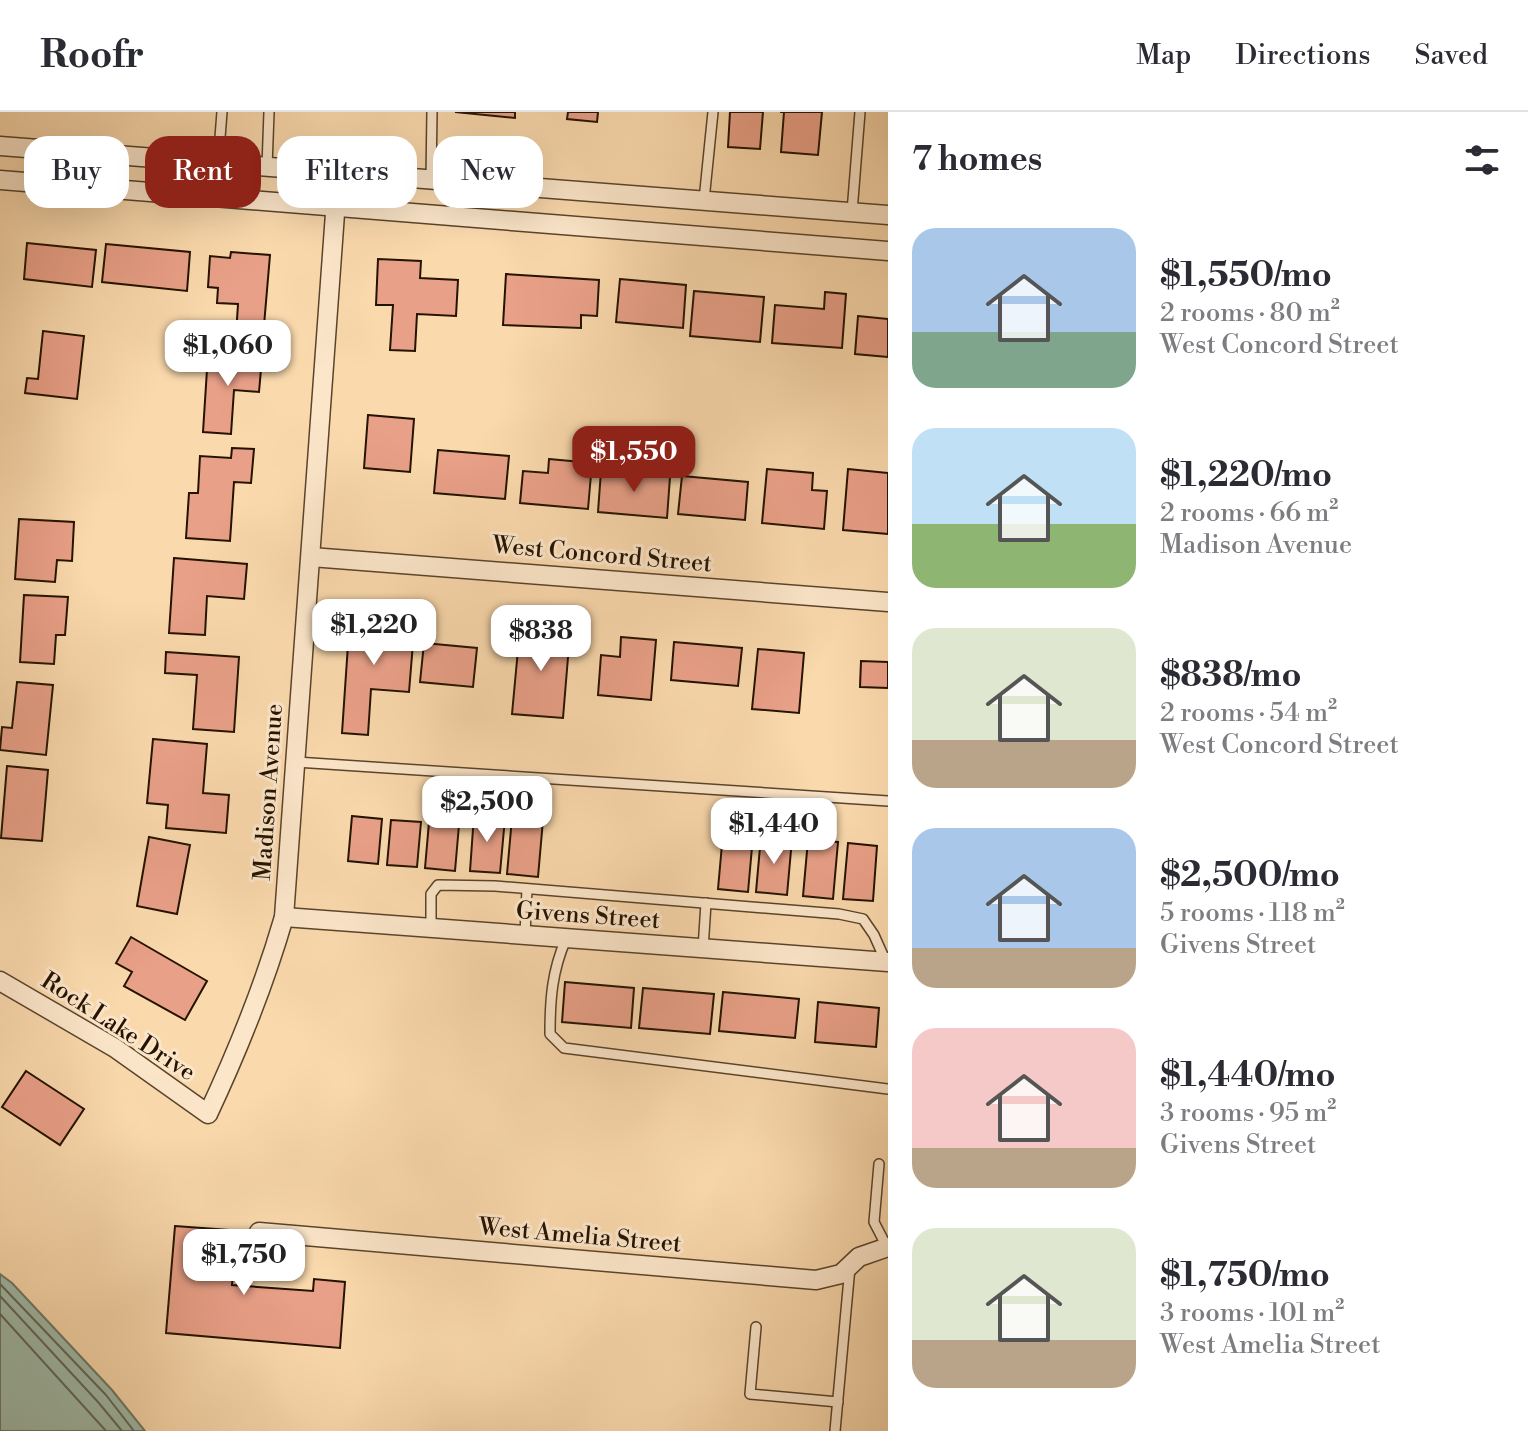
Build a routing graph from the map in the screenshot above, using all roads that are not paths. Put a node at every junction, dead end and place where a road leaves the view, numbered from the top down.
1 (222, 112) edge
2 (269, 112) edge
3 (432, 112) edge
4 (713, 112) edge
5 (860, 112) edge
6 (220, 136) edge
7 (0, 146) edge
8 (145, 157) edge
9 (261, 167) edge
10 (267, 167) junction
11 (277, 168) edge
12 (417, 178) edge
13 (431, 179) junction
14 (0, 180) edge
15 (704, 200) junction
16 (277, 203) edge
17 (336, 208) joint
18 (852, 212) junction
19 (888, 215) edge
20 (888, 251) edge
21 (311, 557) junction
22 (888, 602) edge
23 (296, 762) junction
24 (888, 801) edge
25 (527, 889) junction
26 (706, 903) junction
27 (284, 917) junction
28 (431, 928) junction
29 (525, 935) junction
30 (566, 938) junction
31 (703, 949) junction
32 (887, 962) edge
33 (0, 981) edge
34 (888, 1089) edge
35 (208, 1114) joint
36 (879, 1164) dead end
37 (259, 1232) dead end
38 (887, 1247) edge
39 (850, 1265) junction
40 (756, 1327) dead end
41 (838, 1402) junction
42 (835, 1431) edge

1 - 6 lane
2 - 10 lane
3 - 13 lane
4 - 15 lane
5 - 18 lane
7 - 8 street
9 - 10 street
10 - 11 street
12 - 13 street
13 - 15 street
14 - 16 street
15 - 18 street
17 - 20 street
17 - 21 street, Madison Avenue
18 - 19 street
21 - 22 street, West Concord Street
21 - 23 street, Madison Avenue
23 - 24 lane
23 - 27 street, Madison Avenue
25 - 26 lane
25 - 28 lane
25 - 29 lane
26 - 31 lane
26 - 32 lane
27 - 28 street, Givens Street
27 - 35 street, Madison Avenue
28 - 29 street, Givens Street
29 - 30 street, Givens Street
30 - 31 street, Givens Street
30 - 34 lane
31 - 32 street, Givens Street
33 - 35 street, Rock Lake Drive
36 - 38 lane
37 - 39 street, West Amelia Street
38 - 39 street, West Amelia Street
39 - 41 lane
40 - 41 lane
41 - 42 lane

